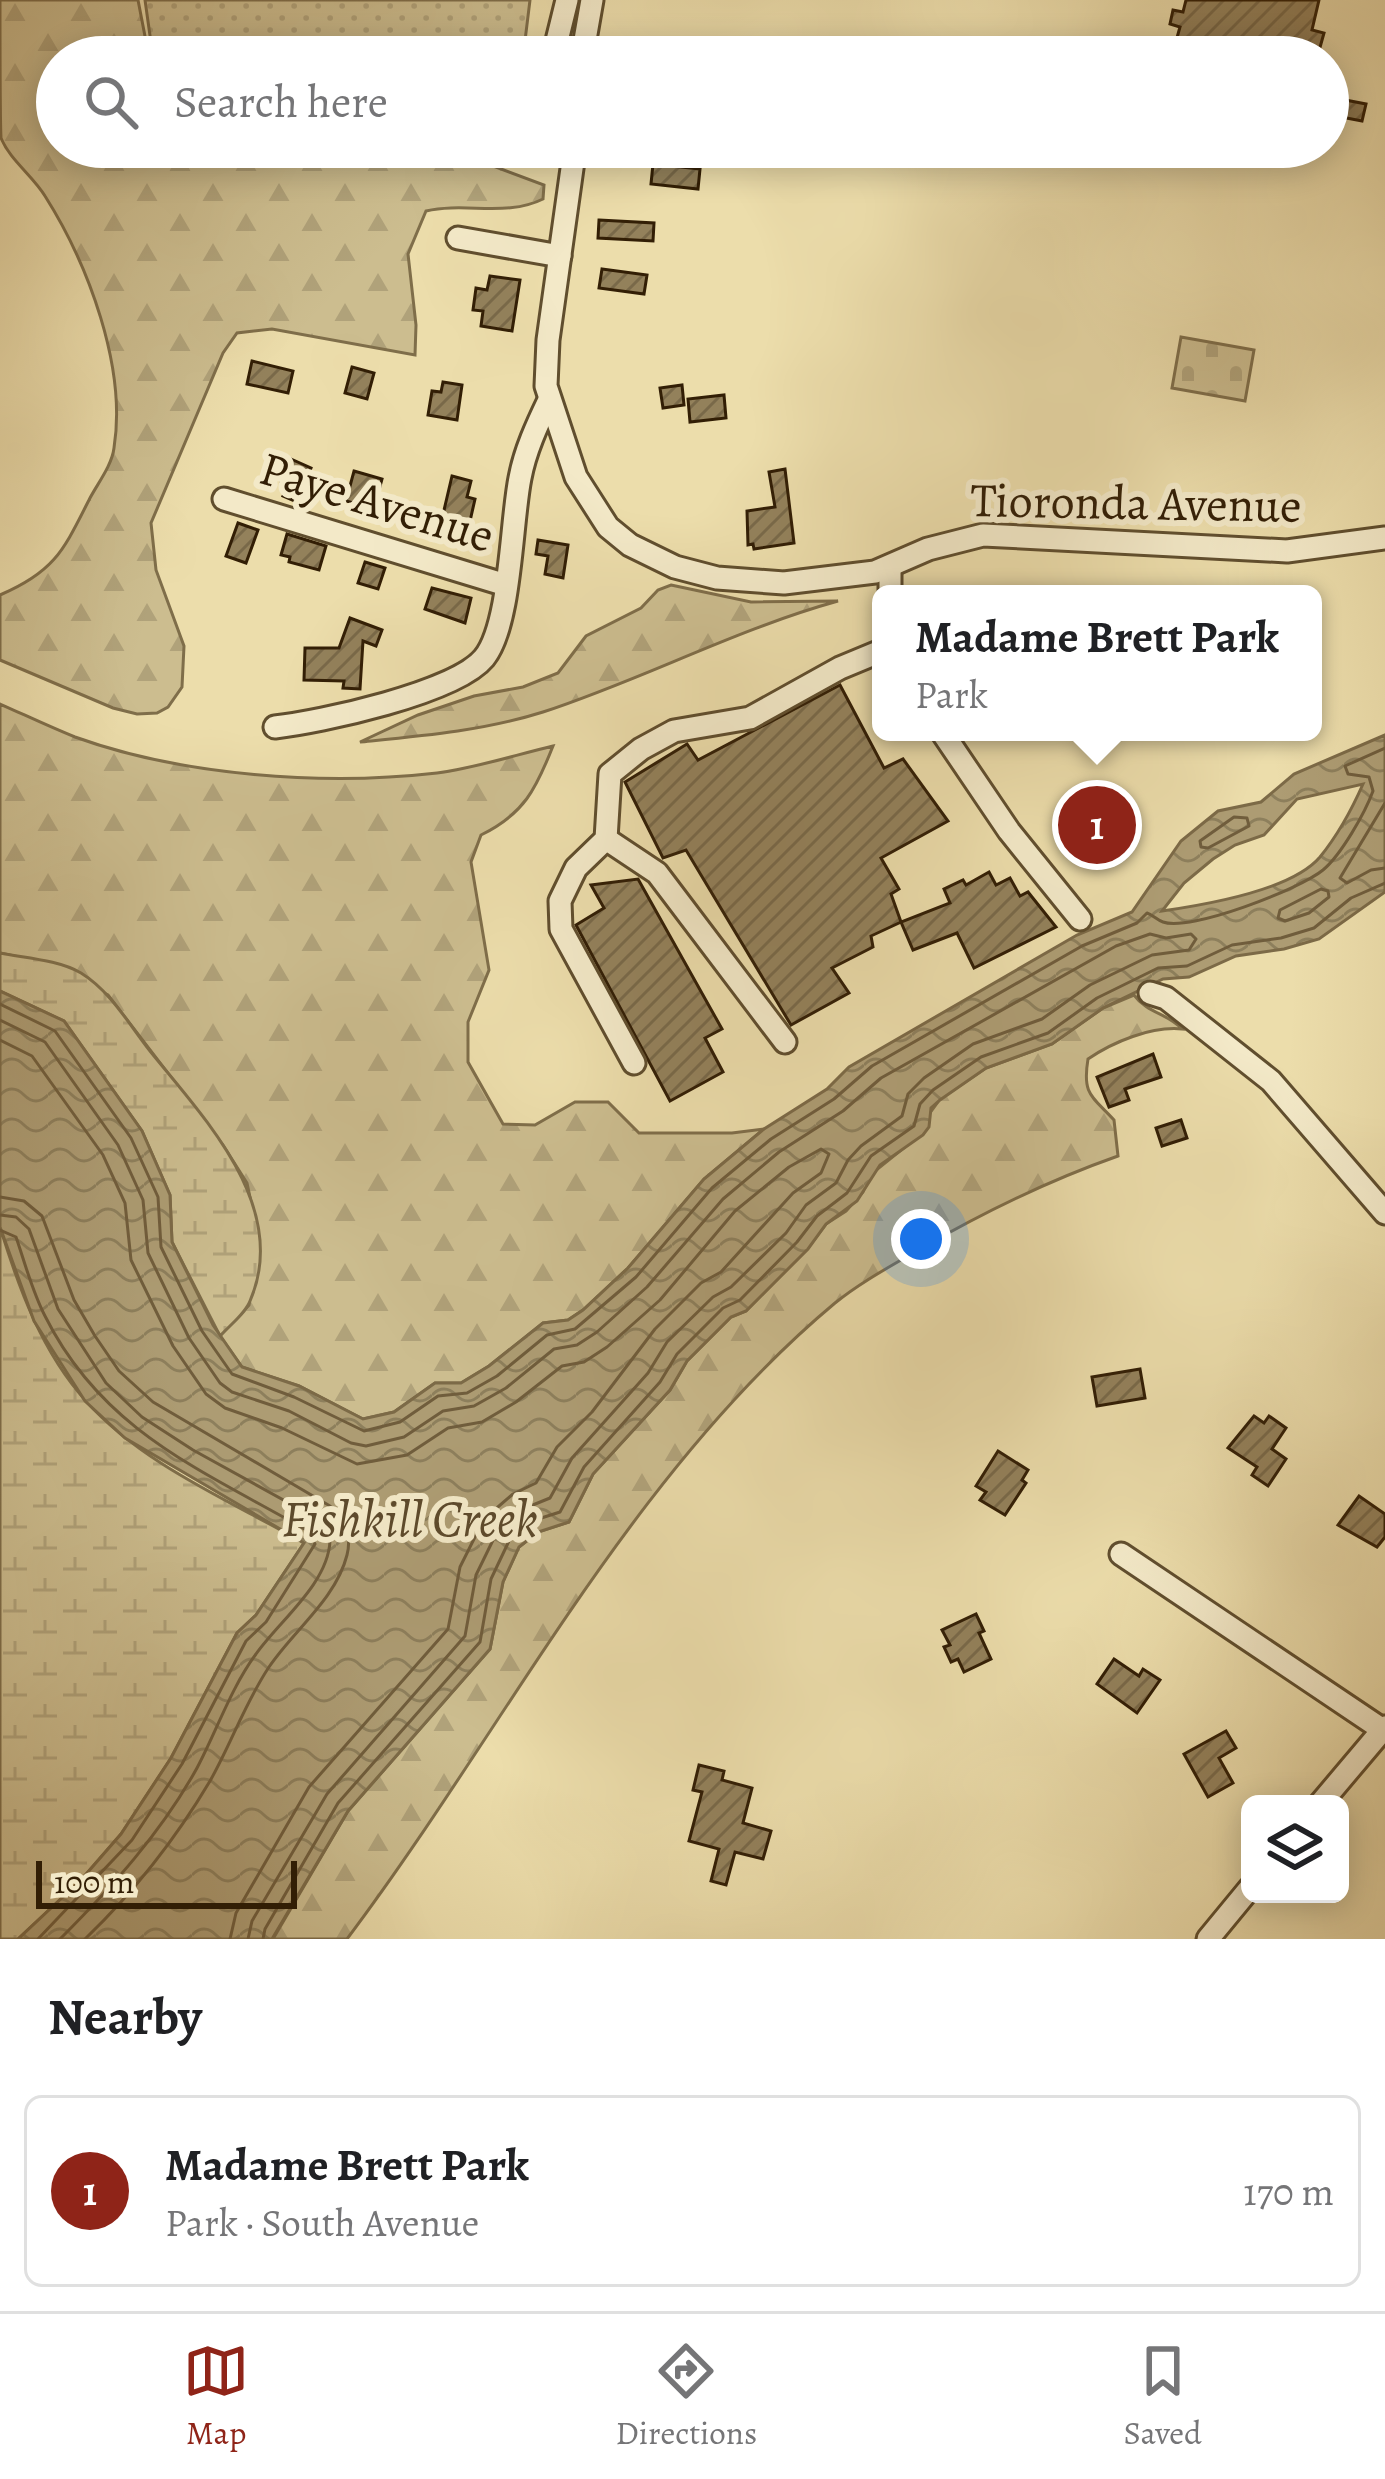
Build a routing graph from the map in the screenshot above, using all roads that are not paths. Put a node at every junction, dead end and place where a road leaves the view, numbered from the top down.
1 (566, 0) edge
2 (592, 0) edge
3 (558, 36) edge
4 (586, 36) edge
5 (572, 168) edge
6 (458, 238) dead end
7 (560, 256) junction
8 (549, 400) junction
9 (224, 499) dead end
10 (1385, 538) edge
11 (890, 566) junction
12 (506, 585) junction
13 (890, 585) edge
14 (872, 655) edge
15 (275, 727) dead end
16 (948, 741) edge
17 (606, 839) junction
18 (1080, 920) dead end
19 (1150, 993) dead end
20 (785, 1042) dead end
21 (634, 1063) dead end
22 (1385, 1213) edge
23 (1121, 1554) dead end
24 (1384, 1729) edge
25 (1328, 1795) edge
26 (1241, 1899) edge
27 (1208, 1939) edge

1 - 3 street
2 - 4 street
5 - 7 street
6 - 7 street
7 - 8 street
8 - 11 street, Tioronda Avenue
8 - 12 street
9 - 12 street, Paye Avenue
10 - 11 street, Tioronda Avenue
11 - 13 street
12 - 15 street
14 - 17 street
16 - 18 street
17 - 20 street
17 - 21 street
19 - 22 street
23 - 24 street
24 - 25 street
26 - 27 street

